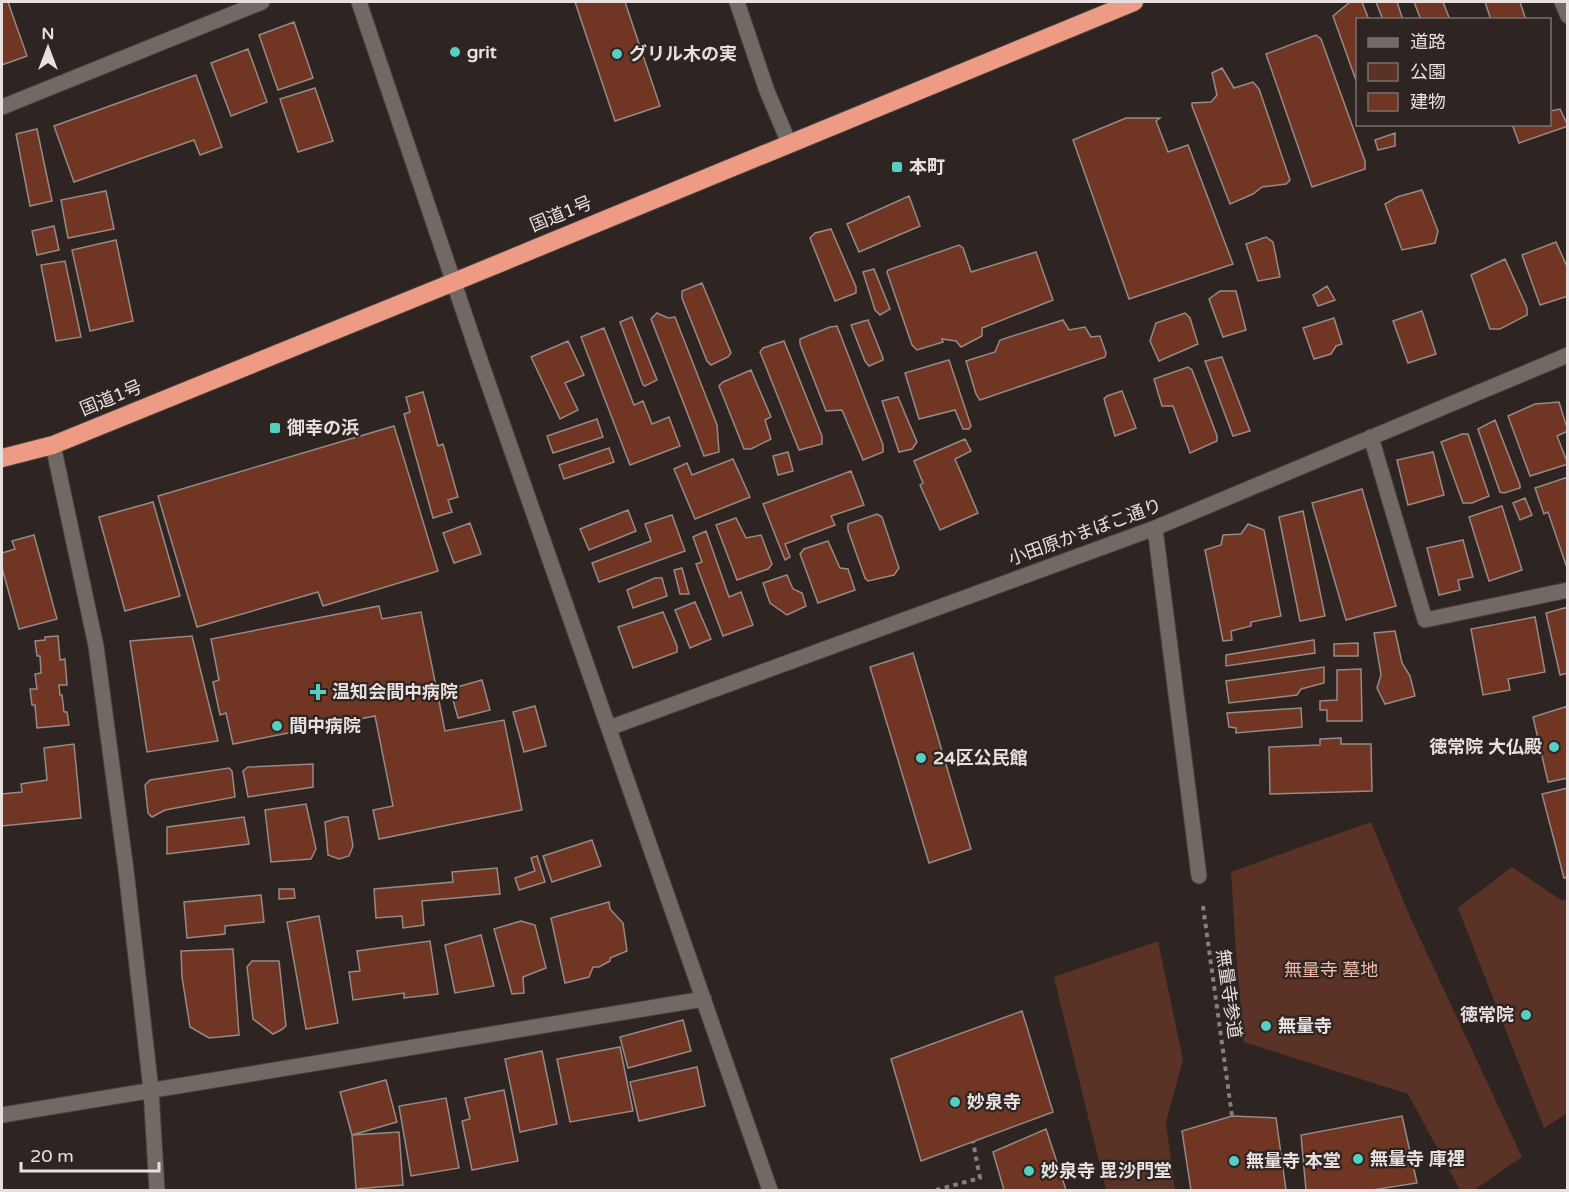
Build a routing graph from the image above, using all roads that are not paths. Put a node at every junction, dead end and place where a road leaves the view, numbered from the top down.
1 (262, 2) edge
2 (358, 2) edge
3 (737, 2) edge
4 (1134, 2) edge
5 (1562, 2) edge
6 (1568, 16) edge
7 (2, 107) edge
8 (789, 143) junction
9 (454, 282) junction
10 (1568, 355) edge
11 (1371, 437) junction
12 (53, 445) junction
13 (2, 458) edge
14 (1155, 528) junction
15 (1568, 591) edge
16 (609, 728) junction
17 (1199, 876) road end
18 (704, 999) junction
19 (151, 1090) junction
20 (2, 1115) edge
21 (157, 1191) edge
22 (770, 1191) edge

1 - 7 street
2 - 9 street
3 - 8 street
4 - 8 highway, 国道1号
5 - 6 street
8 - 9 highway, 国道1号
9 - 12 highway, 国道1号
9 - 16 street
10 - 11 street, 小田原かまぼこ通り
11 - 14 street, 小田原かまぼこ通り
11 - 15 street
12 - 13 highway, 国道1号
12 - 19 street
14 - 16 street, 小田原かまぼこ通り
14 - 17 street
16 - 18 street
18 - 19 street
18 - 22 street
19 - 20 street
19 - 21 street

